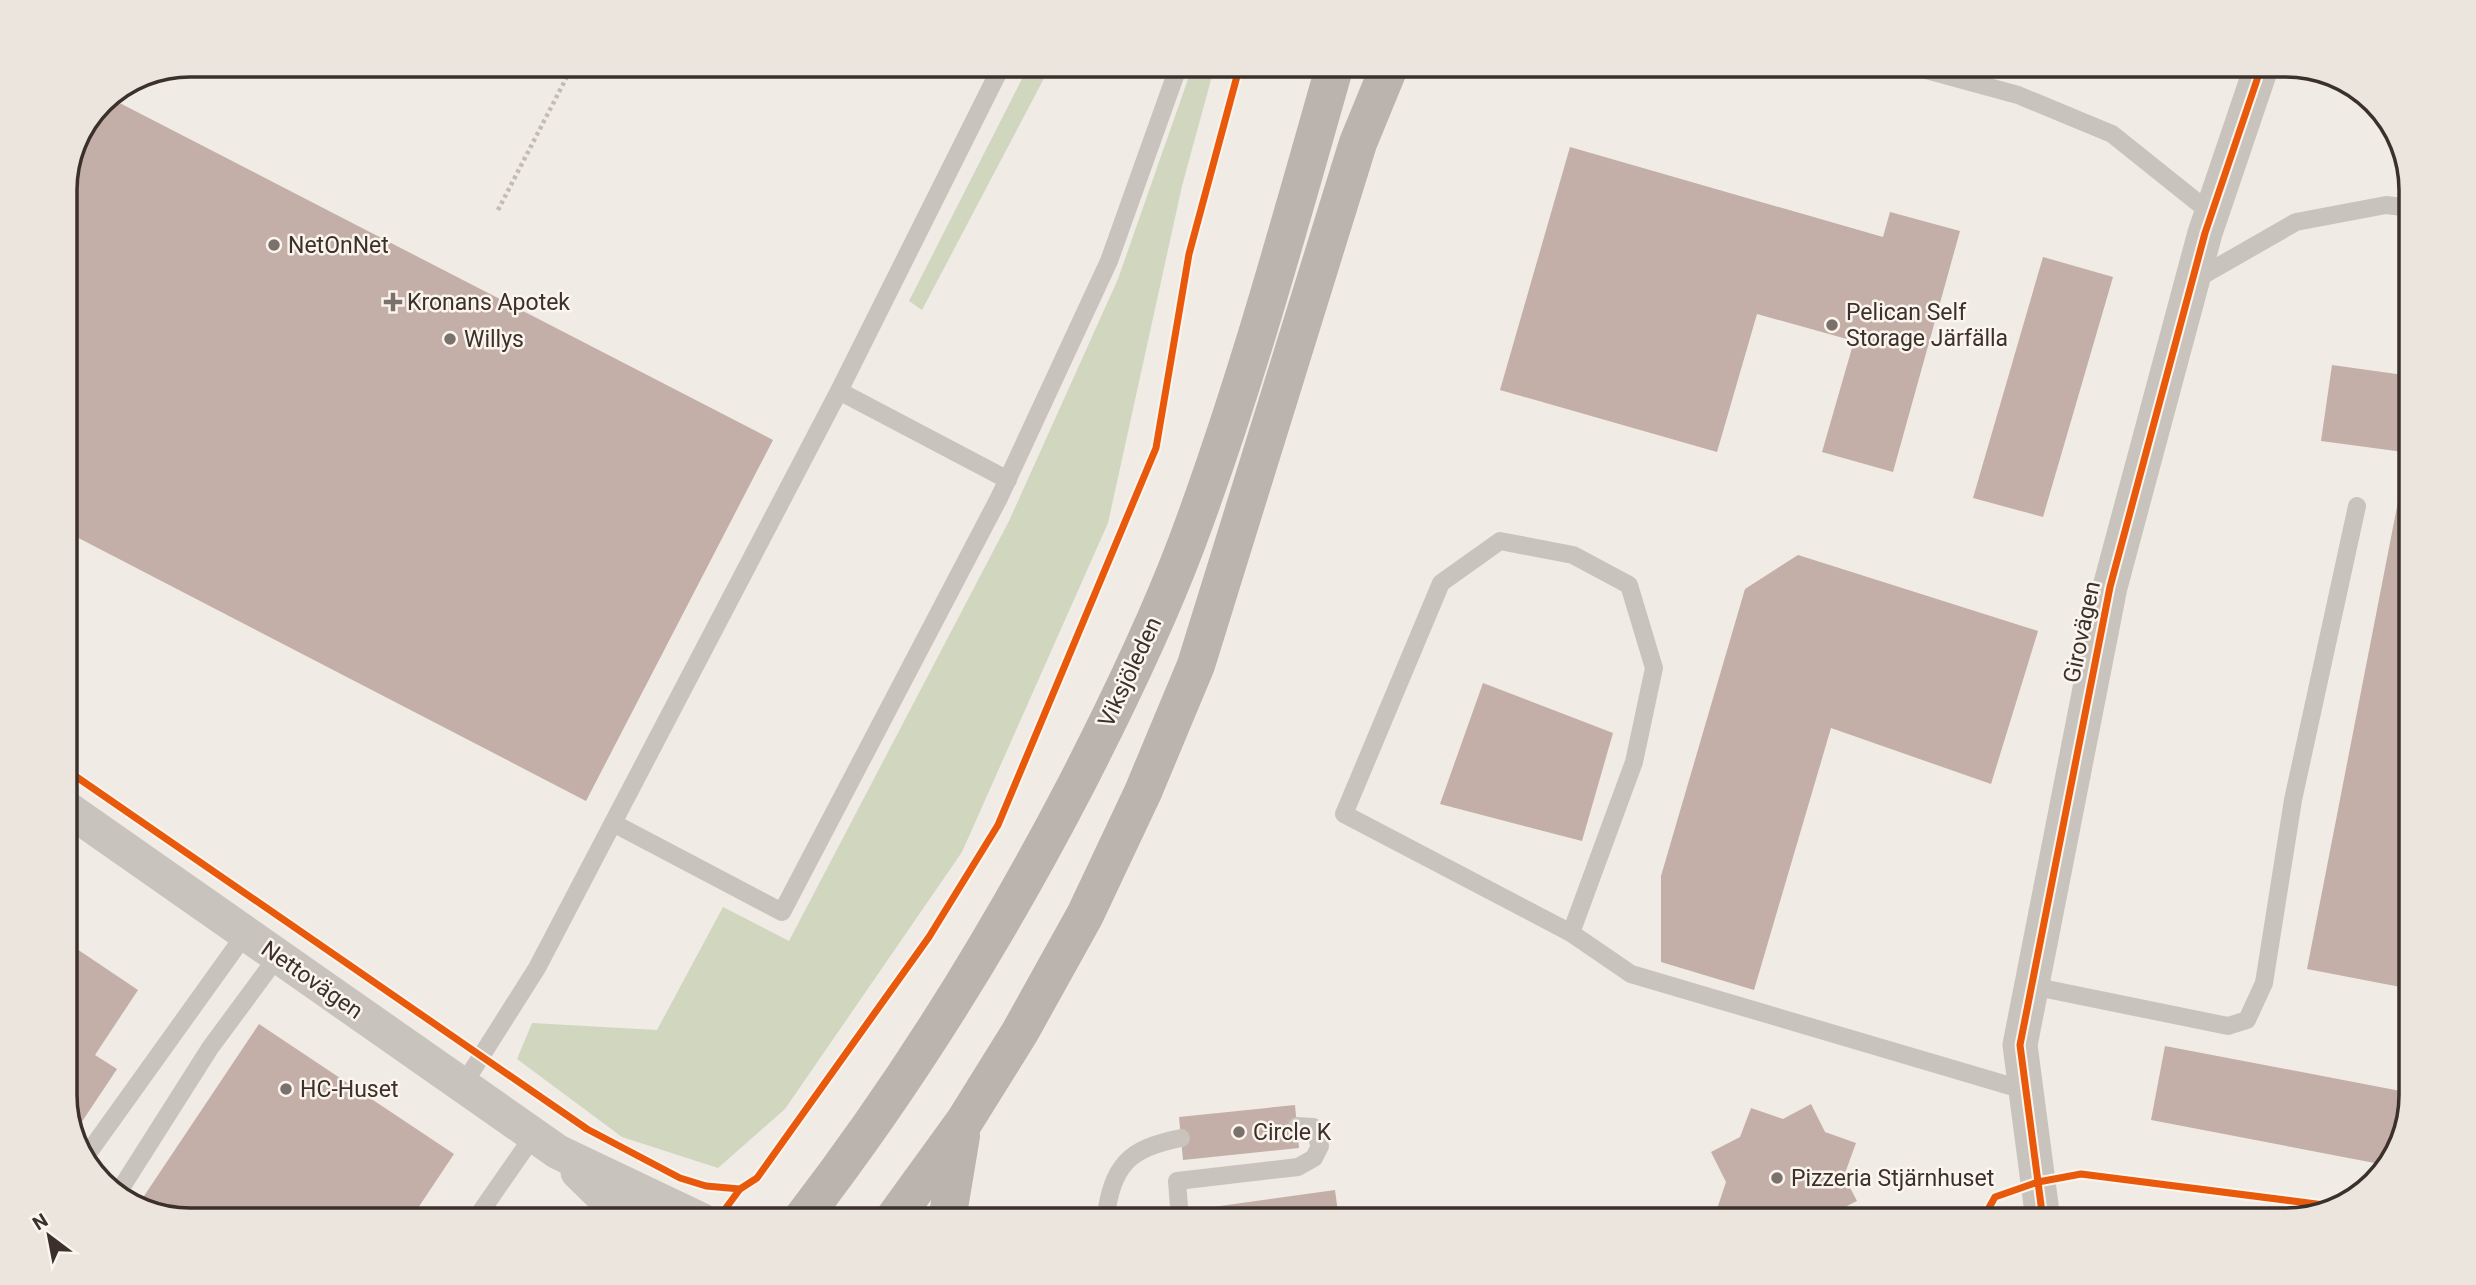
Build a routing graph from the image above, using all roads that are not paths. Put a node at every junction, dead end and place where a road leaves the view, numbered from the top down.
1 (996, 77) edge
2 (1176, 77) edge
3 (1331, 77) edge
4 (1371, 77) edge
5 (1385, 77) edge
6 (1952, 77) edge
7 (2258, 77) edge
8 (1358, 143) junction
9 (2399, 207) edge
10 (2212, 214) junction
11 (2193, 281) junction
12 (839, 391) junction
13 (1007, 480) junction
14 (2357, 506) dead end
15 (77, 815) edge
16 (613, 823) junction
17 (246, 933) junction
18 (1571, 933) junction
19 (278, 956) junction
20 (2032, 986) junction
21 (463, 1085) junction
22 (2024, 1090) junction
23 (964, 1122) junction
24 (1297, 1126) dead end
25 (1181, 1138) dead end
26 (546, 1144) junction
27 (91, 1149) edge
28 (123, 1186) edge
29 (486, 1208) edge
30 (614, 1208) edge
31 (677, 1208) edge
32 (810, 1208) edge
33 (902, 1208) edge
34 (949, 1208) edge
35 (1107, 1208) edge
36 (1179, 1208) edge
37 (2041, 1208) edge

1 - 12 lane
2 - 13 lane
3 - 32 main road, Viksjöleden
4 - 8 main road
5 - 8 main road
6 - 10 lane
7 - 10 street, Girovägen
8 - 23 main road
9 - 11 lane
10 - 11 street, Girovägen
11 - 20 street, Girovägen
12 - 13 lane
12 - 16 lane
13 - 16 lane
14 - 20 lane
15 - 17 street, Nettovägen
16 - 21 lane
17 - 19 street, Nettovägen
17 - 27 lane
18 - 18 lane
18 - 22 lane
19 - 21 street, Nettovägen
19 - 28 lane
20 - 22 street, Girovägen
21 - 26 street, Nettovägen
22 - 37 street, Girovägen
23 - 33 main road
23 - 34 main road
24 - 36 lane
25 - 35 lane
26 - 29 lane
26 - 30 street, Nettovägen
26 - 31 street, Nettovägen

